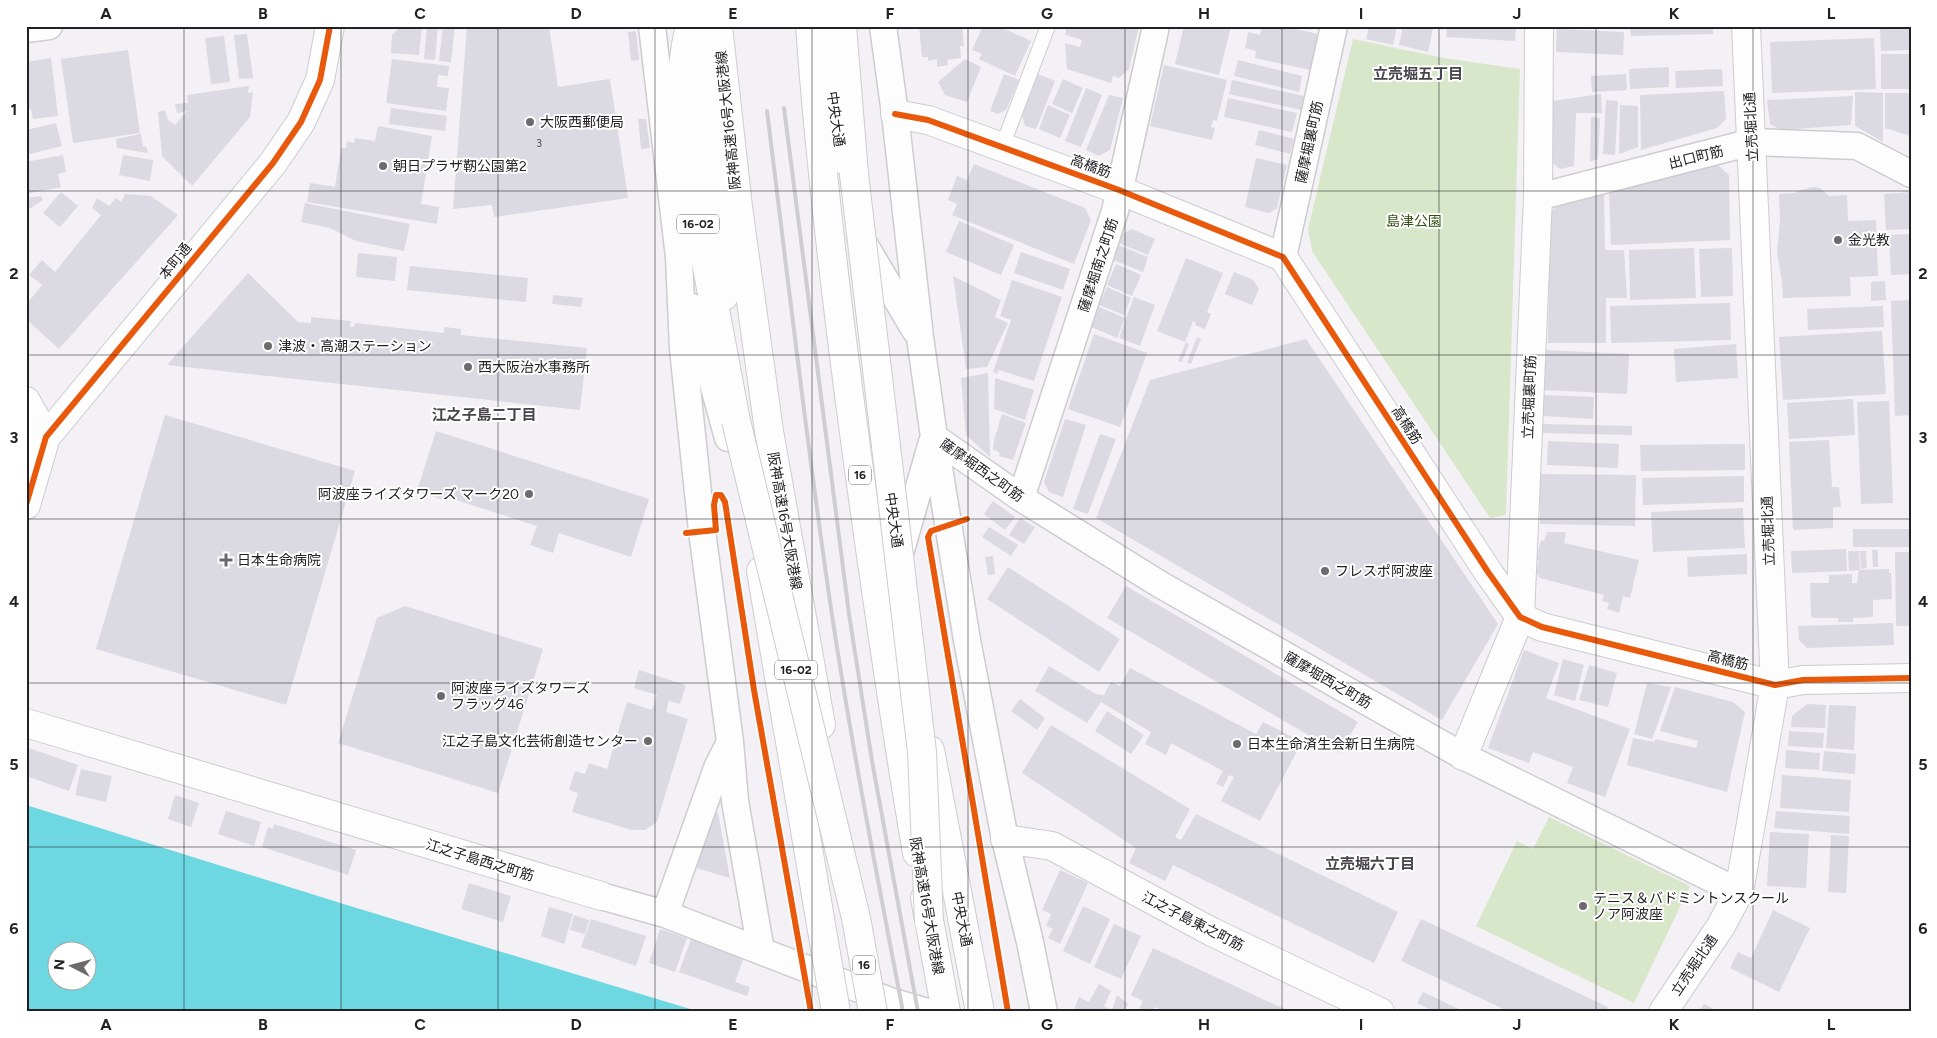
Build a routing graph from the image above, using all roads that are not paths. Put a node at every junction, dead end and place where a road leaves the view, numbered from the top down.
1 (49, 26) edge
2 (330, 26) edge
3 (652, 26) edge
4 (691, 26) edge
5 (718, 26) edge
6 (810, 26) edge
7 (823, 26) edge
8 (842, 26) edge
9 (883, 26) edge
10 (1048, 26) edge
11 (1156, 26) edge
12 (1334, 26) edge
13 (1539, 26) edge
14 (1746, 26) edge
15 (26, 29) edge
16 (895, 114) junction
17 (1752, 142) junction
18 (1002, 147) junction
19 (1911, 174) edge
20 (1119, 190) junction
21 (1538, 197) junction
22 (849, 219) junction
23 (680, 257) junction
24 (1284, 257) junction
25 (920, 336) junction
26 (26, 401) edge
27 (36, 436) edge
28 (934, 437) junction
29 (1021, 498) junction
30 (26, 505) edge
31 (754, 530) junction
32 (899, 557) junction
33 (1520, 618) junction
34 (1911, 678) edge
35 (1775, 685) junction
36 (26, 723) edge
37 (730, 742) junction
38 (1463, 756) junction
39 (1005, 839) junction
40 (1739, 892) junction
41 (601, 896) joint
42 (665, 914) junction
43 (856, 918) junction
44 (929, 922) junction
45 (762, 951) junction
46 (979, 1004) edge
47 (836, 1012) edge
48 (873, 1012) edge
49 (928, 1012) edge
50 (946, 1012) edge
51 (1044, 1012) edge
52 (1380, 1012) edge
53 (1663, 1012) edge

1 - 15 street
2 - 27 main road, 本町通
3 - 23 street
4 - 31 main road
4 - 43 main road, 16-02, bridge
5 - 43 main road, 阪神高速16号大阪港線 / 16, bridge
6 - 44 main road, 阪神高速16号大阪港線 / 16, bridge
7 - 22 main road, 中央大通
8 - 44 main road, 16, bridge
9 - 16 street
10 - 18 lane
11 - 20 street, 薩摩堀南之町筋
12 - 24 street, 薩摩堀裏町筋
13 - 21 main road, 立売堀裏町筋
14 - 17 main road, 立売堀北通
16 - 18 main road, 高橋筋
16 - 25 street
17 - 19 street, 出口町筋
17 - 21 street, 出口町筋
17 - 35 main road, 立売堀北通
18 - 20 main road, 高橋筋
20 - 24 main road, 高橋筋
20 - 29 street, 薩摩堀南之町筋
21 - 33 main road, 立売堀裏町筋
22 - 25 street
22 - 32 main road, 中央大通
23 - 31 street
23 - 37 street
24 - 33 main road, 高橋筋
25 - 28 street
26 - 27 main road
27 - 30 main road, 本町通
28 - 29 street, 薩摩堀西之町筋
28 - 32 street
28 - 39 street
29 - 38 street, 薩摩堀西之町筋
31 - 47 main road, bridge
32 - 46 main road, 中央大通
33 - 35 main road, 高橋筋
33 - 38 main road, 立売堀裏町筋
34 - 35 main road, 高橋筋
35 - 40 main road, 立売堀北通
36 - 41 main road, 江之子島西之町筋
37 - 42 street
37 - 45 street
38 - 40 street, 薩摩堀西之町筋
39 - 51 street
39 - 52 main road, 江之子島東之町筋
40 - 53 main road, 立売堀北通
41 - 42 street, 江之子島西之町筋
42 - 45 street, 江之子島西之町筋
43 - 48 main road, 阪神高速16号大阪港線 / 16, bridge
44 - 50 main road, 阪神高速16号大阪港線 / 16
45 - 49 street, 江之子島西之町筋

